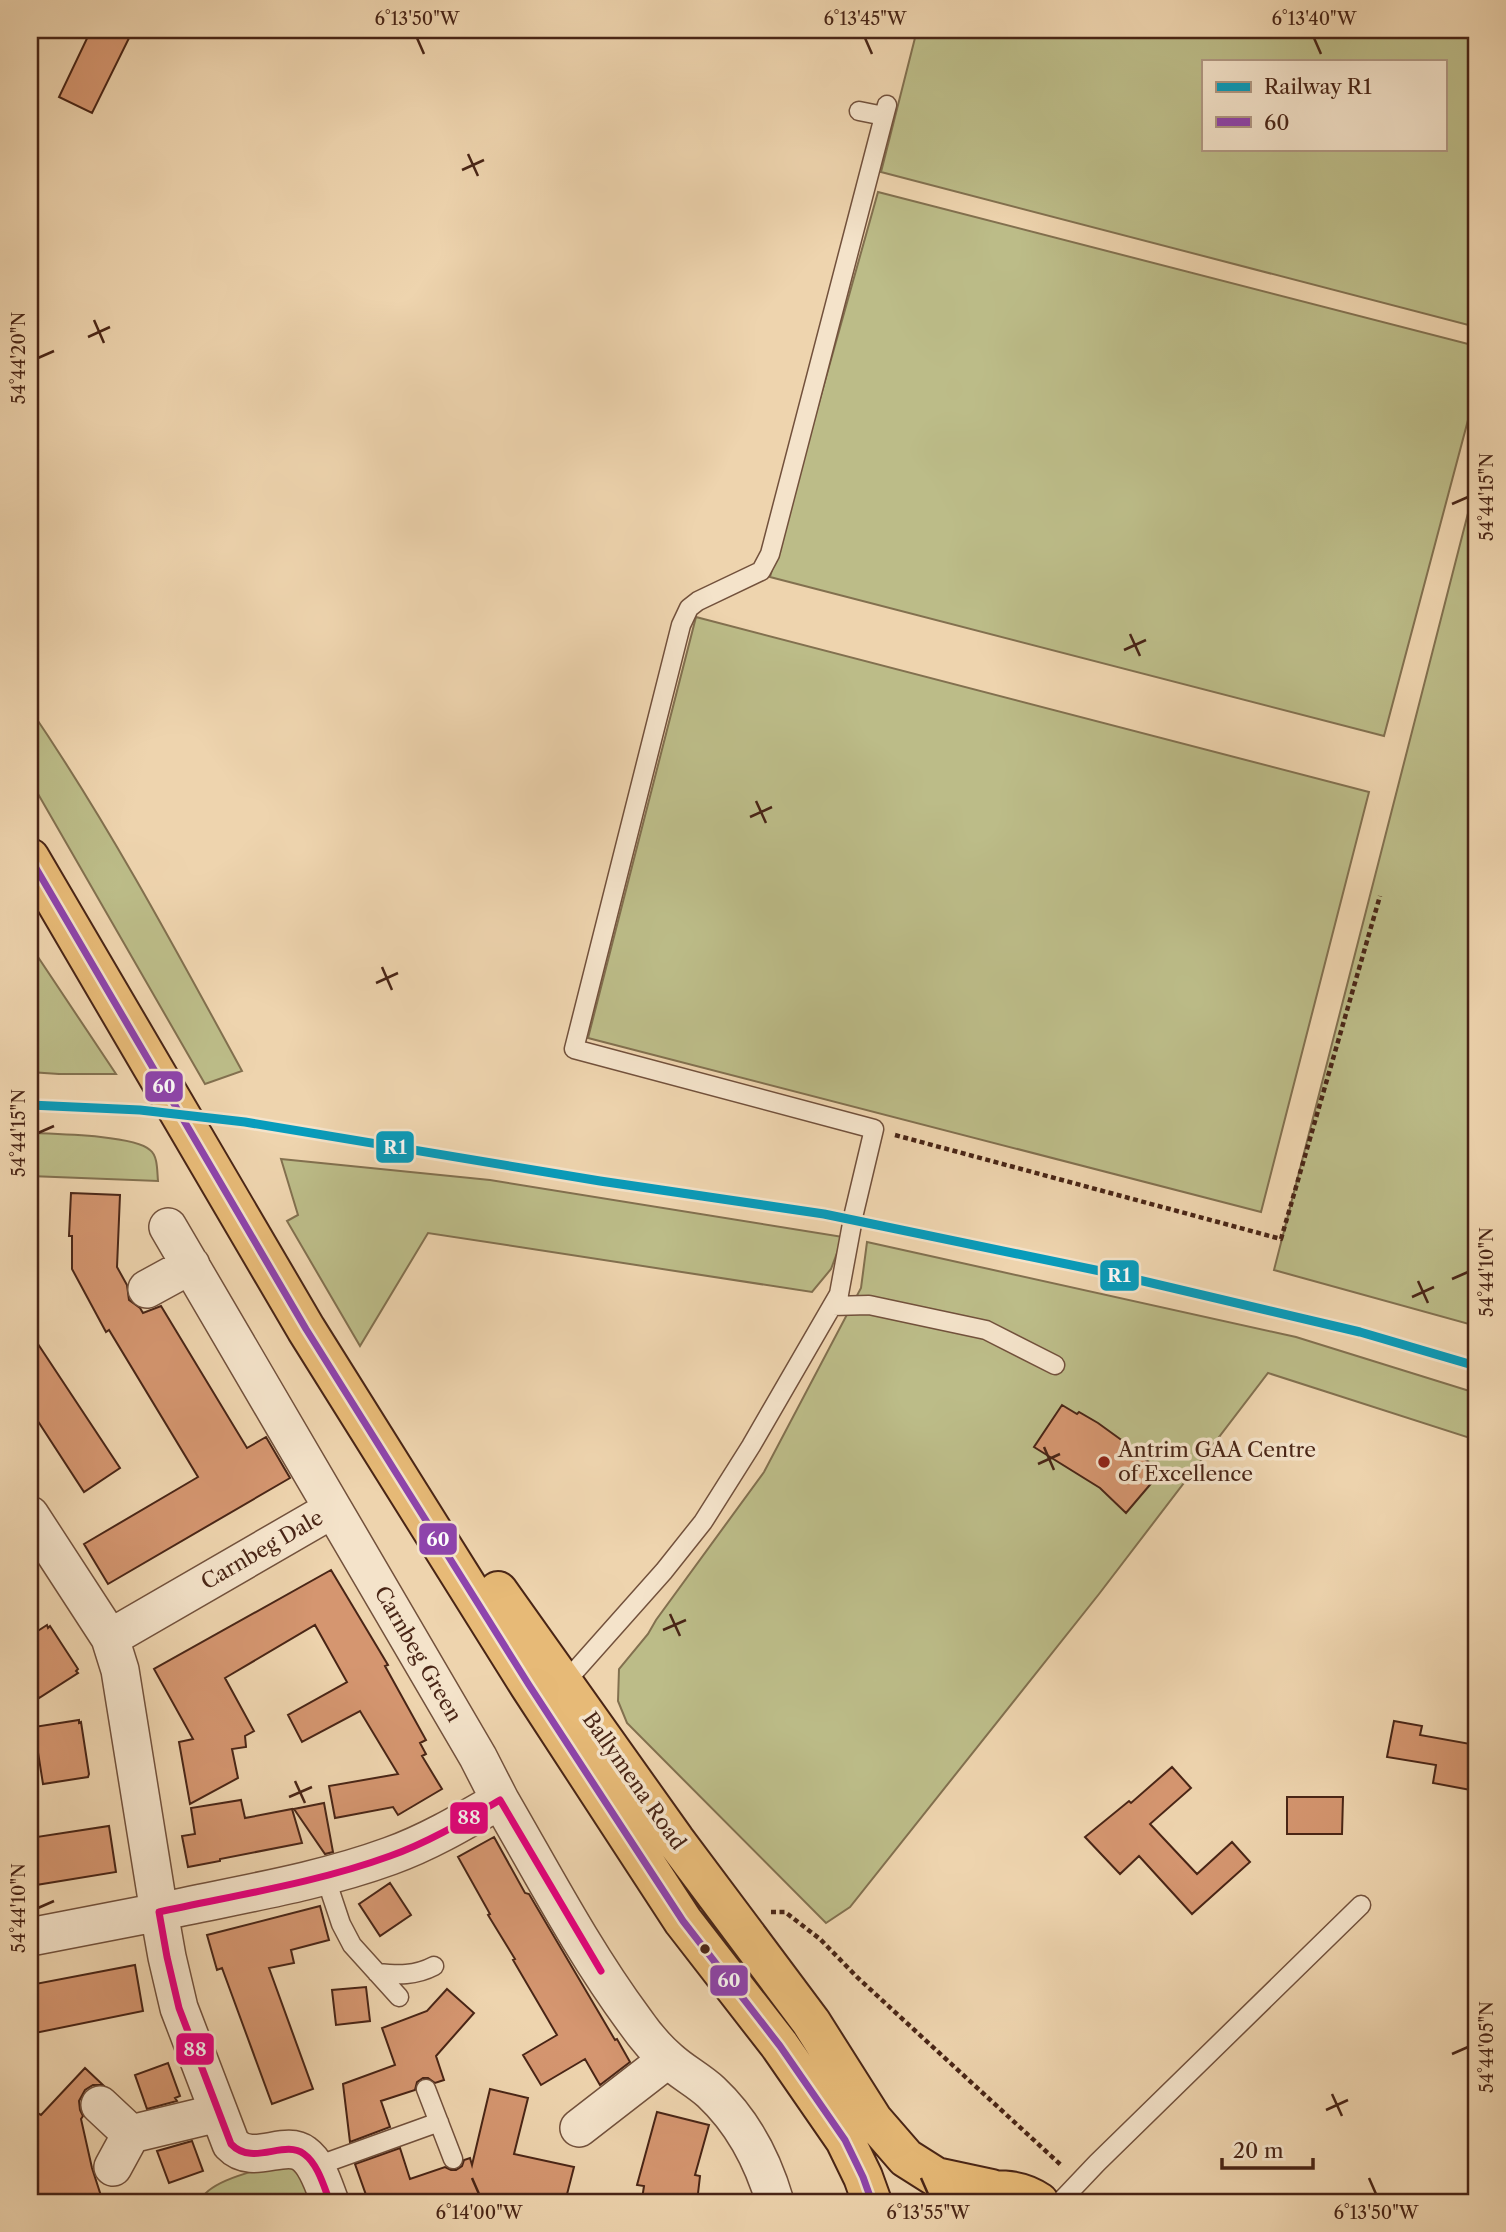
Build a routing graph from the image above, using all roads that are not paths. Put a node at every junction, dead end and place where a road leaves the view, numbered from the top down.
1 (859, 111) dead end
2 (30, 858) edge
3 (169, 1227) dead end
4 (191, 1265) junction
5 (147, 1289) dead end
6 (832, 1306) junction
7 (1055, 1366) dead end
8 (333, 1509) junction
9 (30, 1515) edge
10 (110, 1638) junction
11 (549, 1688) junction
12 (500, 1800) junction
13 (326, 1876) junction
14 (1361, 1906) dead end
15 (159, 1912) junction
16 (30, 1937) edge
17 (434, 1966) dead end
18 (377, 1973) junction
19 (399, 1997) dead end
20 (668, 2059) junction
21 (426, 2089) dead end
22 (100, 2105) dead end
23 (218, 2113) junction
24 (439, 2122) junction
25 (579, 2128) dead end
26 (131, 2134) junction
27 (453, 2159) dead end
28 (113, 2167) dead end
29 (314, 2167) junction
30 (992, 2189) junction
31 (330, 2202) edge
32 (775, 2202) edge
33 (872, 2202) edge
34 (946, 2202) edge
35 (1039, 2202) edge
36 (1060, 2202) edge

1 - 6 lane
2 - 11 highway, Ballymena Road
3 - 4 street, Carnbeg Dale
4 - 5 street
4 - 8 street, Carnbeg Dale
6 - 7 lane
6 - 11 lane
8 - 10 street, Carnbeg Dale
8 - 12 street, Carnbeg Green
9 - 10 street
10 - 15 street
11 - 30 highway, Ballymena Road
11 - 33 highway, Ballymena Road
12 - 13 street
12 - 20 street, Carnbeg Green
13 - 15 street
13 - 18 lane
14 - 36 lane
15 - 16 street
15 - 23 street
17 - 18 lane
18 - 19 lane
20 - 25 street
20 - 32 street, Carnbeg Green
21 - 24 lane
22 - 26 street
23 - 26 street
23 - 29 street
24 - 27 lane
24 - 29 lane
26 - 28 street
29 - 31 street
30 - 34 highway
30 - 35 highway, Ballymena Road

